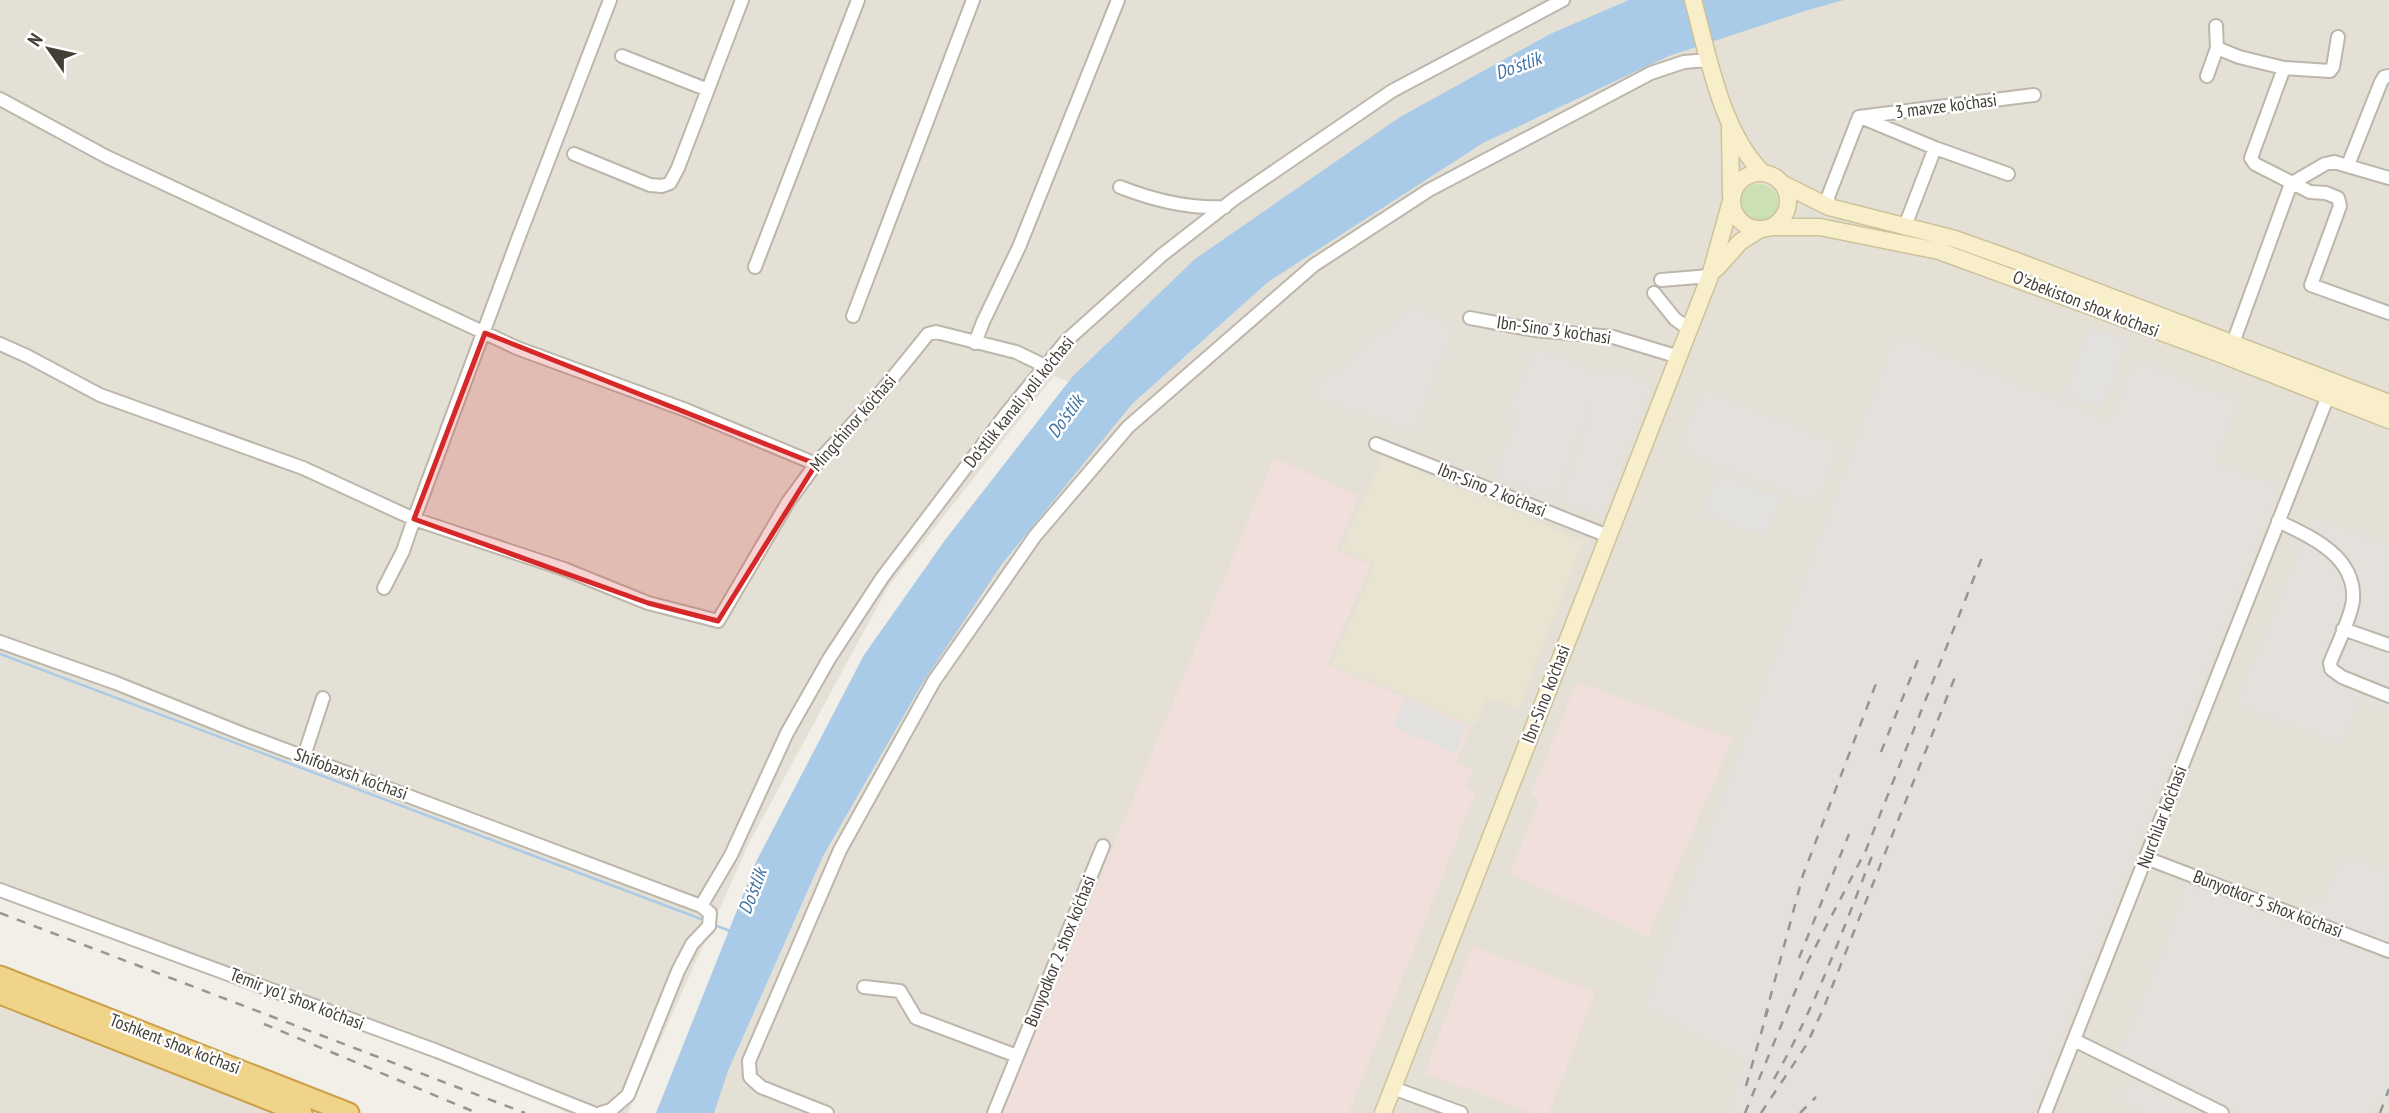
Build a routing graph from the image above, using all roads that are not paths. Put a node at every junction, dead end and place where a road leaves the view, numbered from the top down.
1 (610, 0) edge
2 (743, 0) edge
3 (858, 0) edge
4 (973, 0) edge
5 (1118, 0) edge
6 (1563, 0) edge
7 (1693, 0) edge
8 (2217, 26) dead end
9 (2338, 37) dead end
10 (2217, 48) junction
11 (622, 56) dead end
12 (1709, 57) junction
13 (2284, 68) junction
14 (2207, 76) dead end
15 (2389, 76) edge
16 (708, 90) junction
17 (2034, 96) dead end
18 (0, 99) edge
19 (1859, 117) junction
20 (1730, 125) junction
21 (1935, 148) junction
22 (574, 154) dead end
23 (2348, 165) junction
24 (1763, 173) junction
25 (2008, 174) dead end
26 (2389, 178) edge
27 (1781, 183) junction
28 (2294, 183) junction
29 (1120, 187) dead end
30 (1731, 198) junction
31 (1225, 207) junction
32 (1829, 207) junction
33 (1905, 226) junction
34 (1766, 229) junction
35 (755, 267) dead end
36 (1710, 276) junction
37 (1661, 280) dead end
38 (1654, 293) dead end
39 (2389, 313) edge
40 (853, 316) dead end
41 (1470, 318) dead end
42 (1689, 329) junction
43 (485, 333) junction
44 (975, 343) junction
45 (2233, 343) junction
46 (0, 344) edge
47 (1679, 357) junction
48 (1045, 366) junction
49 (2328, 396) junction
50 (2389, 403) edge
51 (2389, 420) edge
52 (1376, 444) dead end
53 (816, 464) junction
54 (414, 519) junction
55 (2278, 521) junction
56 (1608, 536) junction
57 (384, 588) dead end
58 (2343, 629) junction
59 (0, 642) edge
60 (2389, 645) edge
61 (2389, 696) edge
62 (323, 698) dead end
63 (304, 756) junction
64 (1103, 846) dead end
65 (2147, 858) junction
66 (0, 890) edge
67 (701, 906) junction
68 (2389, 951) edge
69 (0, 976) edge
70 (864, 987) dead end
71 (0, 994) edge
72 (2074, 1040) junction
73 (1017, 1056) junction
74 (1393, 1088) junction
75 (302, 1113) edge
76 (349, 1113) edge
77 (593, 1113) edge
78 (601, 1113) edge
79 (827, 1113) edge
80 (994, 1113) edge
81 (1383, 1113) edge
82 (1461, 1113) edge
83 (2045, 1113) edge
84 (2222, 1113) edge

1 - 43 street
2 - 16 street
3 - 35 street
4 - 40 street
5 - 44 street
6 - 31 street, Do'stlik kanali yoli ko'chasi
7 - 12 main road
8 - 10 street
9 - 13 street
10 - 13 street
10 - 14 street
11 - 16 street
12 - 20 main road
12 - 79 street
13 - 28 street
15 - 23 street
16 - 22 street
17 - 19 street, 3 mavze ko'chasi
18 - 43 street
19 - 21 street, 3 mavze ko'chasi
19 - 32 street
20 - 24 main road
20 - 30 main road
21 - 25 street, 3 mavze ko'chasi
21 - 33 street
23 - 26 street
23 - 28 street
24 - 27 main road
24 - 30 main road
27 - 32 main road, O'zbekiston shox ko'chasi
27 - 34 main road
28 - 39 street
28 - 45 street
29 - 31 street
30 - 34 main road
30 - 36 main road
31 - 48 street, Do'stlik kanali yoli ko'chasi
32 - 33 main road, O'zbekiston shox ko'chasi
33 - 45 main road, O'zbekiston shox ko'chasi
34 - 36 main road
34 - 49 main road, O'zbekiston shox ko'chasi
36 - 37 street
36 - 42 main road, Ibn-Sino ko'chasi
38 - 42 street
41 - 47 street, Ibn-Sino 3 ko'chasi
42 - 47 main road, Ibn-Sino ko'chasi
43 - 53 street
43 - 54 street
44 - 48 street, Mingchinor ko'chasi
44 - 53 street, Mingchinor ko'chasi
45 - 50 main road, O'zbekiston shox ko'chasi
46 - 54 street
47 - 56 main road, Ibn-Sino ko'chasi
48 - 67 street, Do'stlik kanali yoli ko'chasi
49 - 51 main road, O'zbekiston shox ko'chasi
49 - 55 street, Nurchilar ko'chasi
52 - 56 street, Ibn-Sino 2 ko'chasi
53 - 54 street, Mingchinor ko'chasi
54 - 57 street
55 - 58 street
55 - 65 street, Nurchilar ko'chasi
56 - 74 main road, Ibn-Sino ko'chasi
58 - 60 street
58 - 61 street
59 - 63 street, Shifobaxsh ko'chasi
62 - 63 street
63 - 67 street, Shifobaxsh ko'chasi
64 - 73 street, Bunyodkor 2 shox ko'chasi
65 - 68 street, Bunyotkor 5 shox ko'chasi
65 - 72 street, Nurchilar ko'chasi
66 - 77 street, Temir yo'l shox ko'chasi
67 - 78 street
69 - 76 highway, Toshkent shox ko'chasi
70 - 73 street
71 - 75 highway, Toshkent shox ko'chasi
72 - 83 street, Nurchilar ko'chasi
72 - 84 street
73 - 80 street, Bunyodkor 2 shox ko'chasi
74 - 81 main road, Ibn-Sino ko'chasi
74 - 82 street

